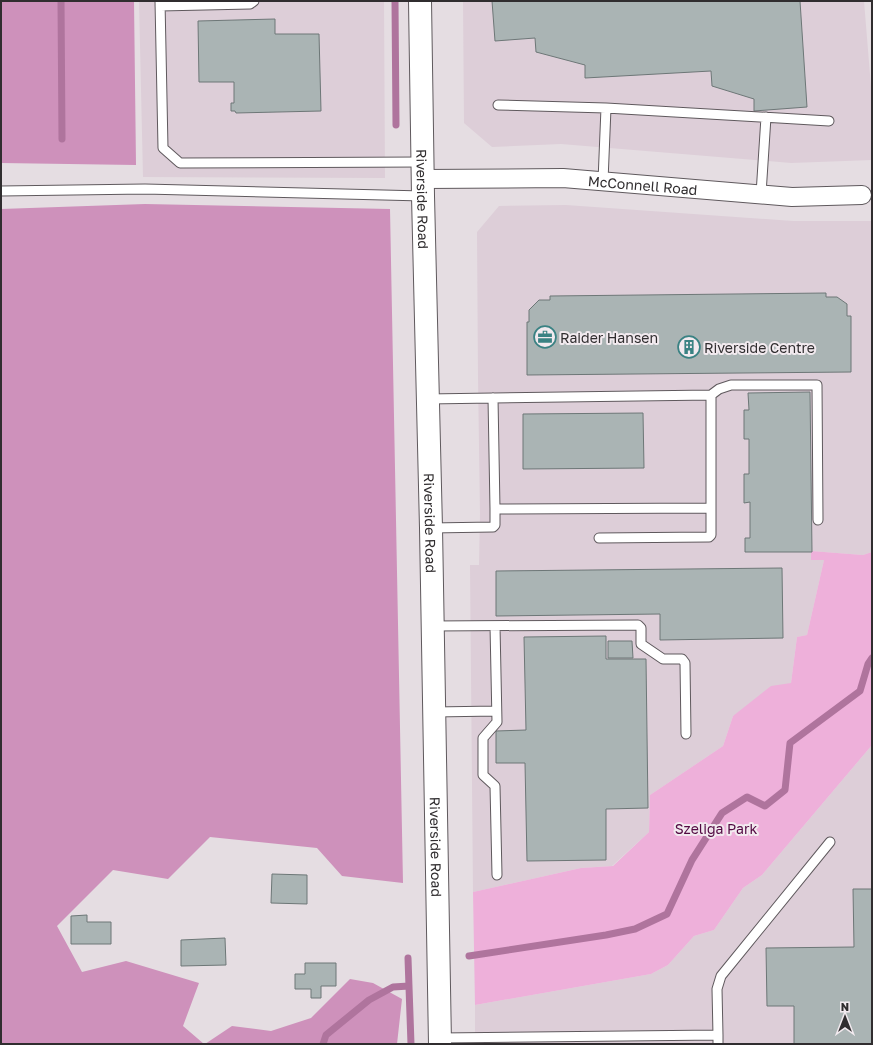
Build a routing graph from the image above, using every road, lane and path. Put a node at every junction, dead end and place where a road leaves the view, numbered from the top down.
1 (254, 1) edge
2 (420, 1) edge
3 (162, 3) edge
4 (498, 105) dead end
5 (606, 108) junction
6 (766, 117) junction
7 (829, 121) dead end
8 (423, 179) junction
9 (603, 181) junction
10 (1, 191) edge
11 (761, 194) junction
12 (862, 195) dead end
13 (711, 395) junction
14 (493, 398) junction
15 (427, 399) junction
16 (711, 508) junction
17 (495, 509) junction
18 (818, 520) dead end
19 (431, 528) junction
20 (599, 538) dead end
21 (433, 626) junction
22 (495, 626) junction
23 (496, 711) junction
24 (434, 712) junction
25 (686, 734) dead end
26 (830, 842) dead end
27 (497, 875) dead end
28 (718, 1040) edge
29 (440, 1041) edge
30 (554, 1041) edge

1 - 3 lane
2 - 8 street, Riverside Road
3 - 8 lane
4 - 5 lane
5 - 6 lane
5 - 9 lane
6 - 7 lane
6 - 11 lane
8 - 9 street, McConnell Road
8 - 10 lane
8 - 15 street, Riverside Road
9 - 11 street, McConnell Road
11 - 12 street, McConnell Road
13 - 14 lane
13 - 16 lane
13 - 18 lane
14 - 15 lane
14 - 17 lane
15 - 19 street, Riverside Road
16 - 17 lane
16 - 20 lane
17 - 19 lane
19 - 21 street, Riverside Road
21 - 22 lane
21 - 24 street, Riverside Road
22 - 23 lane
22 - 25 lane
23 - 24 lane
23 - 27 lane
24 - 29 street, Riverside Road
26 - 28 lane
28 - 30 lane
29 - 30 lane

